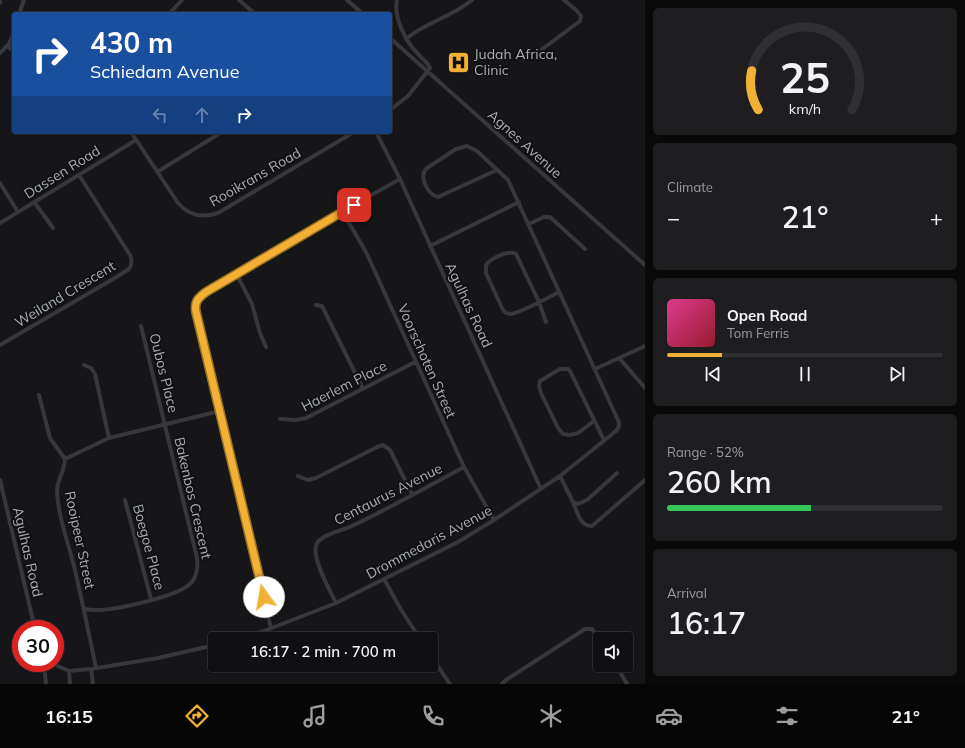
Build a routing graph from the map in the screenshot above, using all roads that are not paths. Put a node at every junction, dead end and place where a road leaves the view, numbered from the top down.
1 (24, 0) edge
2 (182, 0) edge
3 (239, 0) edge
4 (347, 0) edge
5 (397, 0) edge
6 (472, 0) edge
7 (564, 0) edge
8 (21, 12) edge
9 (171, 12) dead end
10 (253, 12) edge
11 (361, 12) edge
12 (12, 36) edge
13 (406, 39) junction
14 (392, 40) edge
15 (7, 46) junction
16 (12, 50) edge
17 (0, 52) edge
18 (537, 53) dead end
19 (428, 72) junction
20 (392, 108) edge
21 (132, 134) edge
22 (219, 134) edge
23 (351, 134) edge
24 (377, 134) edge
25 (136, 140) junction
26 (497, 170) junction
27 (157, 172) junction
28 (79, 175) junction
29 (400, 180) junction
30 (0, 183) edge
31 (519, 202) junction
32 (35, 203) junction
33 (342, 211) junction
34 (18, 212) junction
35 (0, 223) edge
36 (528, 224) junction
37 (53, 228) dead end
38 (430, 246) junction
39 (585, 249) dead end
40 (645, 265) edge
41 (237, 275) junction
42 (559, 292) junction
43 (539, 302) junction
44 (316, 305) dead end
45 (546, 322) dead end
46 (141, 326) dead end
47 (0, 345) edge
48 (645, 346) edge
49 (266, 347) dead end
50 (620, 359) junction
51 (415, 362) junction
52 (84, 365) dead end
53 (595, 368) junction
54 (645, 388) edge
55 (363, 389) junction
56 (39, 395) dead end
57 (220, 411) junction
58 (280, 419) dead end
59 (594, 421) junction
60 (166, 425) junction
61 (109, 438) junction
62 (604, 440) junction
63 (65, 459) junction
64 (464, 467) junction
65 (617, 473) dead end
66 (298, 476) dead end
67 (560, 476) junction
68 (0, 480) edge
69 (645, 480) edge
70 (541, 489) junction
71 (412, 494) junction
72 (125, 500) dead end
73 (573, 502) junction
74 (494, 520) junction
75 (384, 579) junction
76 (151, 599) junction
77 (336, 603) junction
78 (85, 609) junction
79 (33, 620) edge
80 (271, 628) junction
81 (260, 632) edge
82 (415, 632) edge
83 (595, 632) edge
84 (208, 647) edge
85 (438, 666) edge
86 (94, 668) junction
87 (64, 669) edge
88 (69, 671) junction
89 (45, 672) edge
90 (620, 672) edge
91 (46, 684) edge
92 (70, 684) edge
93 (94, 684) edge
94 (450, 684) edge
95 (502, 684) edge
96 (627, 684) edge

1 - 8 street
2 - 9 street
3 - 10 street
4 - 11 street
5 - 13 street
6 - 13 street
7 - 18 street
12 - 15 street
13 - 19 street
14 - 19 street, Agnes Avenue
15 - 16 street
15 - 17 street
19 - 20 street
19 - 40 street, Agnes Avenue
21 - 25 street, Rooikrans Road
22 - 27 street
23 - 27 street, Rooikrans Road
24 - 29 street, Agulhas Road
25 - 27 street, Rooikrans Road
25 - 28 street, Dassen Road
26 - 26 street
26 - 31 street
28 - 32 street, Dassen Road
28 - 47 street, Weiland Crescent
29 - 33 street
29 - 38 street, Agulhas Road
30 - 34 street
31 - 36 street
31 - 38 street
32 - 34 street, Dassen Road
32 - 37 street
33 - 41 street
33 - 51 street, Voorschoten Street
34 - 35 street, Dassen Road
36 - 39 street
36 - 42 street
38 - 70 street, Agulhas Road
41 - 49 street
41 - 57 street
42 - 43 street
42 - 53 street
43 - 43 street
43 - 45 street
44 - 55 street
46 - 60 street, Oubos Place
48 - 50 street
50 - 53 street
50 - 54 street
51 - 55 street, Haerlem Place
51 - 64 street, Voorschoten Street
52 - 61 street
53 - 62 street, Drommedaris Avenue
55 - 58 street, Haerlem Place
56 - 63 street
57 - 60 street
57 - 80 street
59 - 59 street
59 - 62 street
60 - 61 street
60 - 76 street, Bakenbos Crescent
61 - 63 street
62 - 67 street, Drommedaris Avenue
63 - 78 street, Rooipeer Street
64 - 71 street, Centaurus Avenue
64 - 74 street, Voorschoten Street
65 - 73 street
66 - 71 street
67 - 70 street, Drommedaris Avenue
67 - 73 street
68 - 79 street, Agulhas Road
69 - 73 street
70 - 74 street, Drommedaris Avenue
71 - 77 street, Centaurus Avenue
72 - 76 street, Boegoe Place
74 - 75 street, Drommedaris Avenue
75 - 77 street, Drommedaris Avenue
75 - 82 street
76 - 78 street, Bakenbos Crescent
77 - 80 street, Drommedaris Avenue
78 - 86 street, Rooipeer Street
80 - 81 street, Drommedaris Avenue
83 - 95 street
84 - 86 street
85 - 94 street
86 - 88 street
86 - 93 street, Rooipeer Street
87 - 88 street
88 - 92 street
89 - 91 street
90 - 96 street

